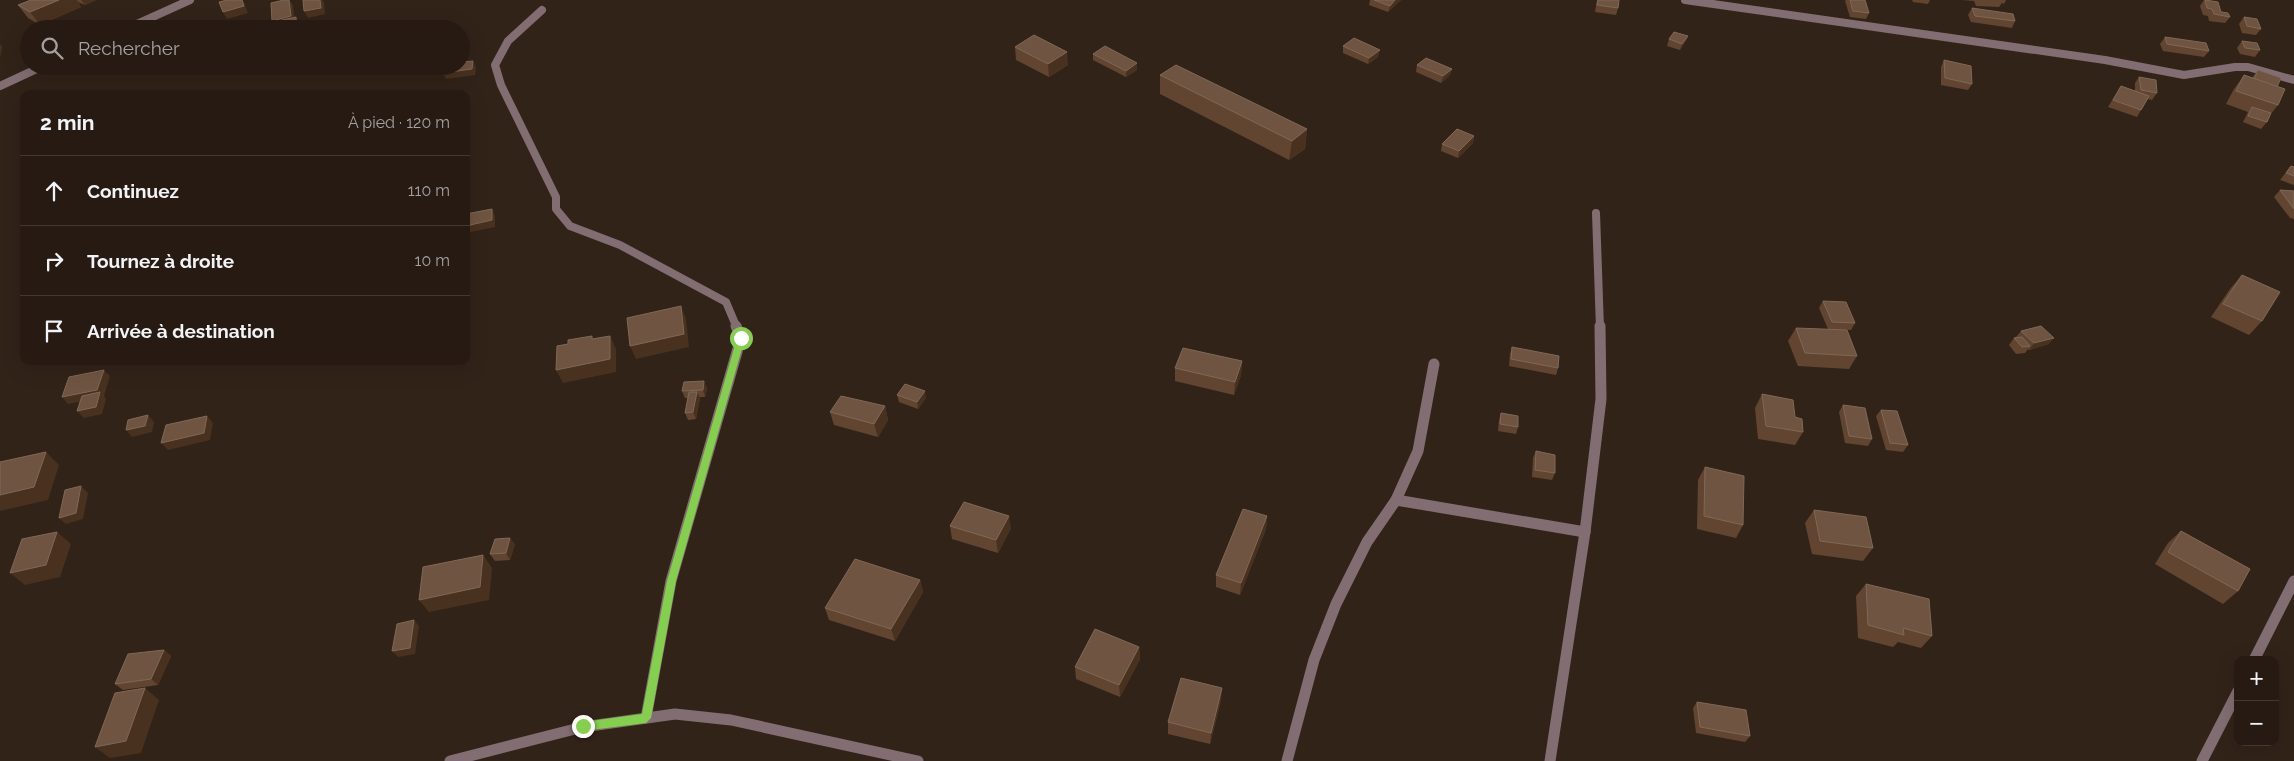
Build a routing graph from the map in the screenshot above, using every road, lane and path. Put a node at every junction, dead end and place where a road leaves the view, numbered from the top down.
1 (190, 0) edge
2 (1685, 0) edge
3 (542, 10) dead end
4 (146, 20) edge
5 (24, 75) edge
6 (2294, 80) edge
7 (0, 86) edge
8 (1596, 213) dead end
9 (1434, 364) dead end
10 (1396, 500) junction
11 (1585, 532) junction
12 (2294, 580) edge
13 (2256, 656) edge
14 (2234, 699) edge
15 (646, 718) junction
16 (450, 761) edge
17 (918, 761) edge
18 (1287, 761) edge
19 (1550, 761) edge
20 (2202, 761) edge

1 - 4 street
2 - 6 street
3 - 15 street
5 - 7 street
8 - 11 street
9 - 10 street
10 - 11 street
10 - 18 street
11 - 19 street
12 - 13 street
14 - 20 street
15 - 16 street
15 - 17 street

